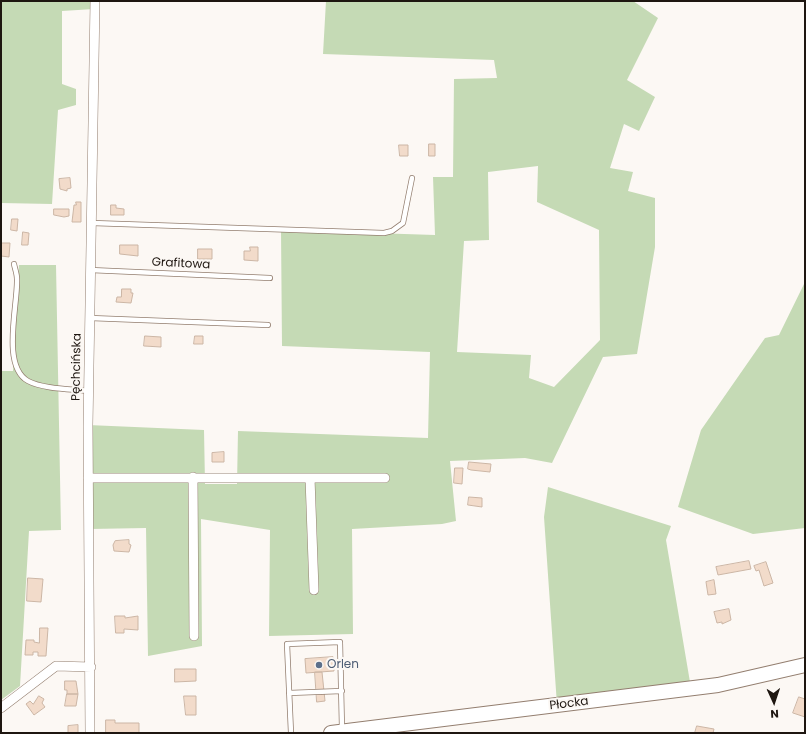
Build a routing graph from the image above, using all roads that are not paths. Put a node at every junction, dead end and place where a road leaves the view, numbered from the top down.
1 (95, 1) edge
2 (412, 178) dead end
3 (92, 223) junction
4 (14, 264) dead end
5 (90, 270) junction
6 (270, 278) dead end
7 (90, 318) junction
8 (268, 325) dead end
9 (89, 391) junction
10 (194, 477) junction
11 (88, 478) junction
12 (310, 478) junction
13 (385, 478) dead end
14 (314, 590) dead end
15 (194, 636) dead end
16 (805, 665) edge
17 (91, 667) junction
18 (342, 691) junction
19 (289, 693) junction
20 (1, 708) edge
21 (336, 732) edge
22 (90, 733) edge
23 (291, 733) edge

1 - 3 street, Pęchcińska
2 - 3 lane
3 - 5 street, Pęchcińska
4 - 9 lane
5 - 6 lane, Grafitowa
5 - 7 street, Pęchcińska
7 - 8 lane
7 - 9 street, Pęchcińska
9 - 11 street, Pęchcińska
10 - 11 street
10 - 12 street
10 - 15 street
11 - 17 street, Pęchcińska
12 - 13 street
12 - 14 street
16 - 21 main road, Płocka
17 - 20 street
17 - 22 street, Pęchcińska
18 - 19 lane
18 - 19 lane
18 - 21 lane
19 - 23 lane

